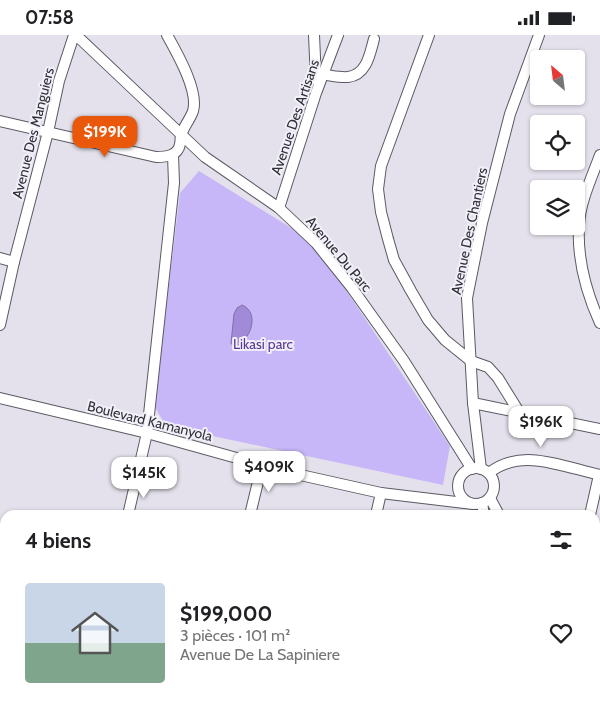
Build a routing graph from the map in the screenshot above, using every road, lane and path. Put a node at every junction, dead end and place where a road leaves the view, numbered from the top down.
1 (75, 35) edge
2 (167, 35) edge
3 (314, 35) edge
4 (338, 35) edge
5 (430, 35) edge
6 (539, 35) edge
7 (374, 39) dead end
8 (319, 74) junction
9 (0, 121) edge
10 (48, 132) junction
11 (181, 135) junction
12 (173, 155) junction
13 (600, 155) edge
14 (279, 208) junction
15 (0, 258) edge
16 (14, 262) junction
17 (600, 323) edge
18 (0, 325) edge
19 (471, 361) junction
20 (0, 398) edge
21 (473, 403) junction
22 (518, 412) junction
23 (600, 429) edge
24 (147, 433) junction
25 (262, 465) junction
26 (481, 470) junction
27 (600, 475) edge
28 (381, 493) junction
29 (482, 502) junction
30 (129, 510) edge
31 (251, 510) edge
32 (377, 510) edge
33 (483, 510) edge
34 (492, 510) edge
35 (591, 510) edge

1 - 10 street, Avenue Des Manguiers
1 - 11 street, Avenue Du Parc
2 - 11 street
3 - 8 street
4 - 8 street, Avenue Des Artisans
5 - 19 street
6 - 19 street, Avenue Des Chantiers
7 - 8 street
8 - 14 street, Avenue Des Artisans
9 - 10 street
10 - 12 street
10 - 16 street, Avenue Des Manguiers
11 - 12 street
11 - 14 street, Avenue Du Parc
12 - 24 street
13 - 17 street
14 - 26 street, Avenue Du Parc
15 - 16 street
16 - 18 street, Avenue Des Manguiers
19 - 21 street, Avenue Des Chantiers
19 - 22 street
20 - 24 street, Boulevard Kamanyola
21 - 22 street
21 - 26 street, Avenue Des Chantiers
22 - 23 street
24 - 25 street, Boulevard Kamanyola
24 - 30 street
25 - 28 street, Boulevard Kamanyola
25 - 31 street
26 - 27 street
26 - 29 street
26 - 29 street
27 - 35 street
28 - 29 street, Boulevard Kamanyola
28 - 32 street
29 - 33 street
29 - 34 street

